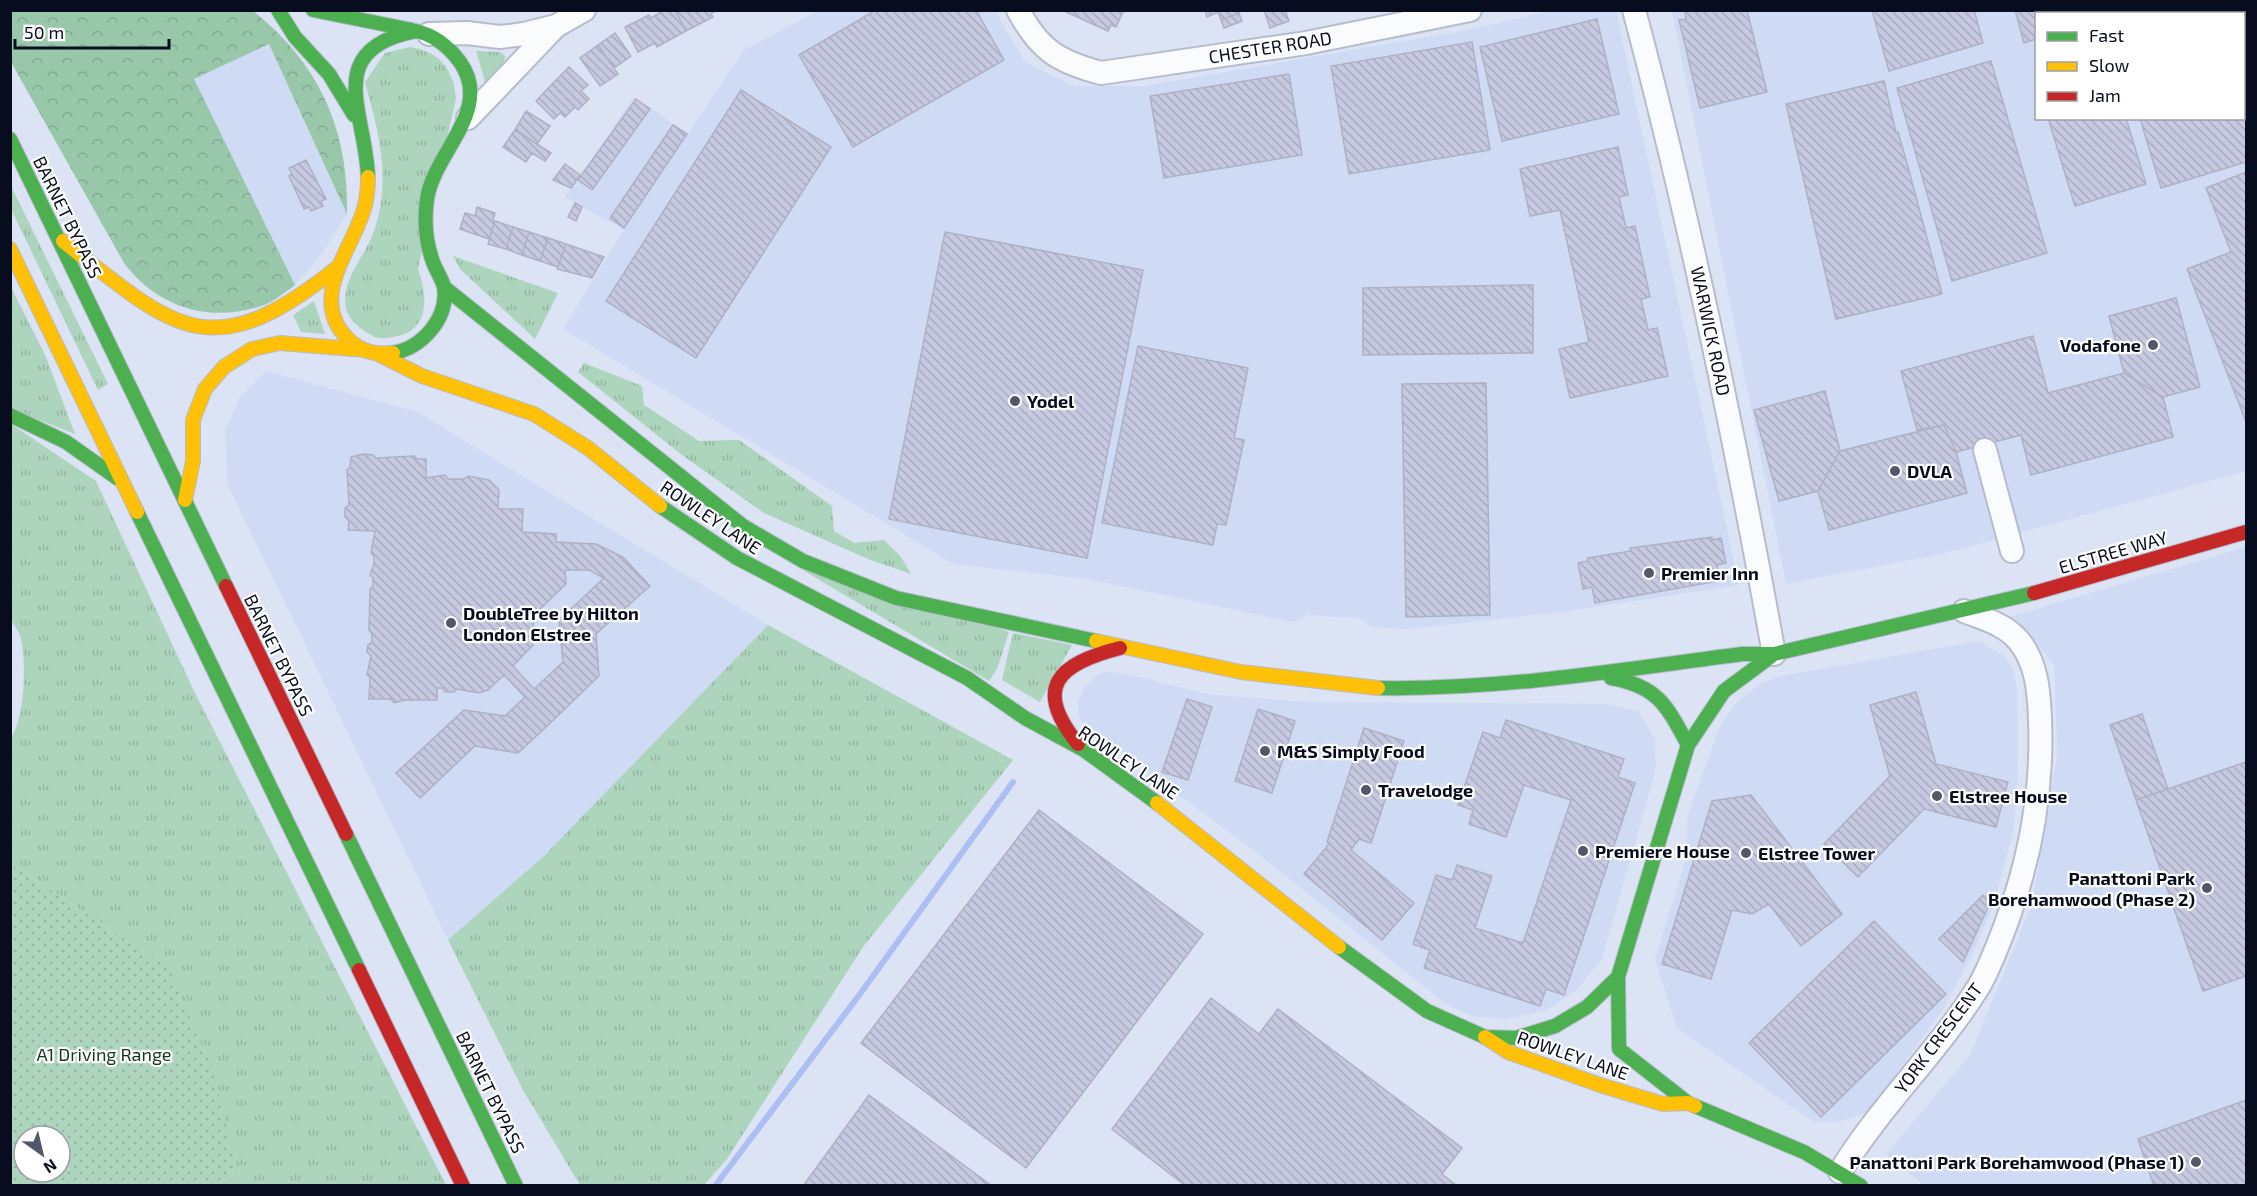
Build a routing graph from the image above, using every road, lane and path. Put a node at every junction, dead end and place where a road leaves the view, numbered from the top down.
1 (278, 10) edge
2 (314, 10) edge
3 (584, 10) edge
4 (1018, 10) edge
5 (1470, 10) edge
6 (1634, 10) edge
7 (556, 26) junction
8 (423, 32) junction
9 (468, 118) junction
10 (358, 121) junction
11 (10, 139) edge
12 (57, 236) junction
13 (10, 249) edge
14 (338, 267) junction
15 (445, 288) junction
16 (371, 352) junction
17 (10, 415) edge
18 (1985, 450) dead end
19 (123, 482) junction
20 (184, 500) junction
21 (2247, 532) edge
22 (2012, 552) dead end
23 (1964, 611) junction
24 (1122, 647) junction
25 (1774, 654) junction
26 (1588, 675) junction
27 (1688, 745) junction
28 (1084, 750) junction
29 (1618, 977) junction
30 (1485, 1037) junction
31 (1688, 1103) junction
32 (1840, 1172) junction
33 (463, 1185) edge
34 (516, 1185) edge
35 (1861, 1185) edge

1 - 10 main road
2 - 8 main road
3 - 7 street
4 - 5 street, CHESTER ROAD
6 - 25 street, WARWICK ROAD
7 - 8 street
7 - 9 street
8 - 9 main road
8 - 10 main road
9 - 15 main road
10 - 14 main road
11 - 12 main road, BARNET BYPASS
12 - 14 main road
12 - 20 main road, BARNET BYPASS
13 - 19 main road
14 - 16 main road
15 - 16 main road
15 - 24 main road, ROWLEY LANE
16 - 20 main road
16 - 28 main road, ROWLEY LANE
17 - 19 main road
18 - 22 street
19 - 33 main road
20 - 34 main road, BARNET BYPASS
21 - 23 main road, ELSTREE WAY
23 - 25 main road, ELSTREE WAY
23 - 32 street, YORK CRESCENT
24 - 26 main road, ROWLEY LANE
24 - 28 main road
25 - 26 main road
25 - 27 main road
26 - 27 main road
27 - 29 main road
28 - 30 main road, ROWLEY LANE
29 - 30 main road
29 - 31 main road
30 - 31 main road, ROWLEY LANE
31 - 32 main road, ROWLEY LANE
32 - 35 main road, ROWLEY LANE

